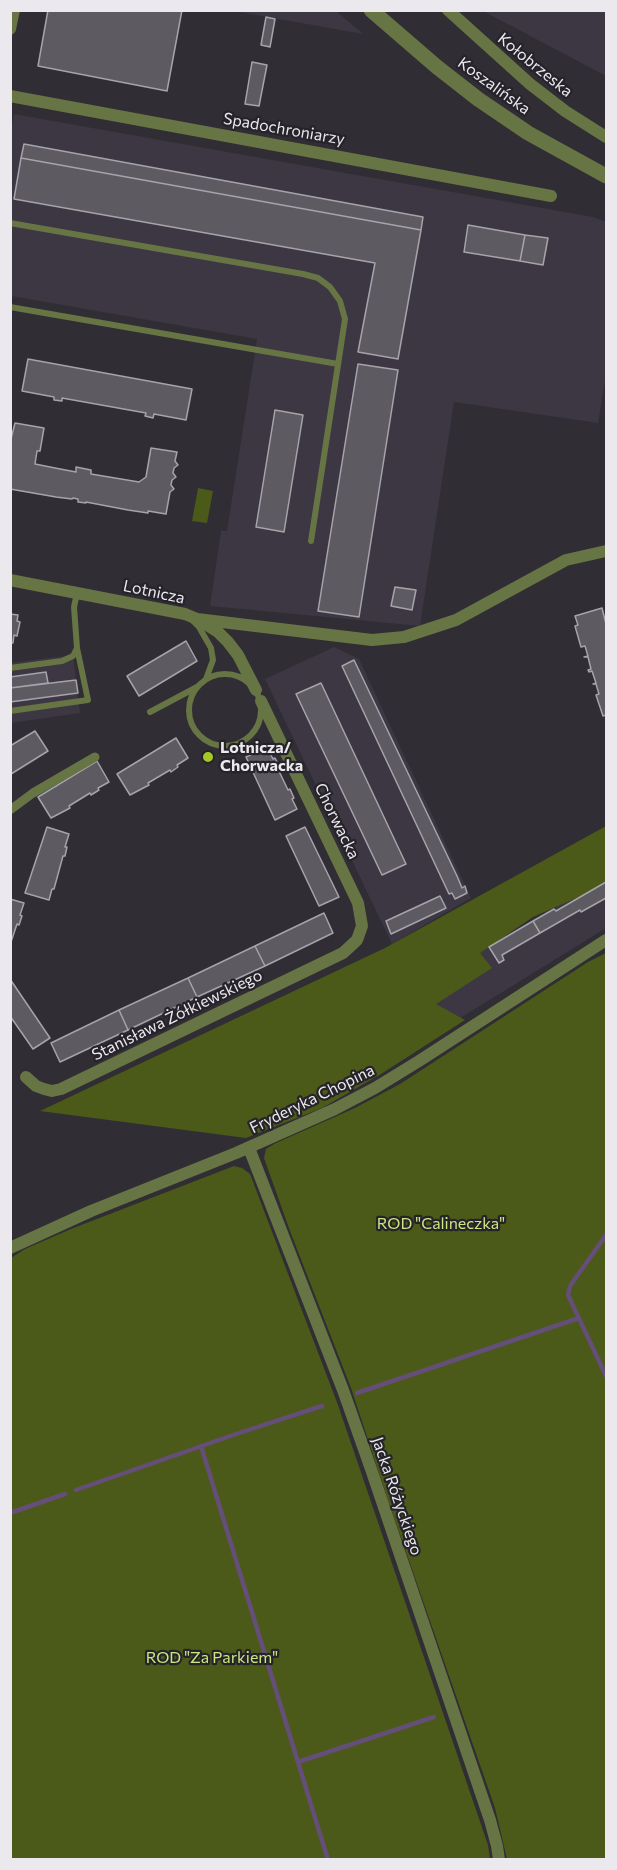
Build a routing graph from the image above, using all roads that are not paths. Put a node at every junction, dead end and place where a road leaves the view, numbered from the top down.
1 (14, 10) edge
2 (371, 10) edge
3 (448, 10) edge
4 (10, 29) edge
5 (10, 96) edge
6 (606, 137) edge
7 (606, 176) edge
8 (551, 196) dead end
9 (10, 223) edge
10 (10, 307) edge
11 (338, 364) junction
12 (311, 541) dead end
13 (606, 551) edge
14 (10, 580) edge
15 (77, 593) junction
16 (191, 617) junction
17 (77, 648) junction
18 (10, 668) edge
19 (206, 679) junction
20 (198, 686) junction
21 (258, 695) junction
22 (10, 711) edge
23 (150, 712) dead end
24 (95, 757) dead end
25 (10, 810) edge
26 (606, 940) edge
27 (344, 953) joint
28 (26, 1077) dead end
29 (249, 1148) junction
30 (10, 1248) edge
31 (499, 1860) edge

1 - 4 street
2 - 7 street, Koszalińska
3 - 6 street, Kołobrzeska
5 - 8 street, Spadochroniarzy
9 - 11 lane
10 - 11 lane
11 - 12 lane
13 - 16 street
14 - 15 street, Lotnicza
15 - 16 street, Lotnicza
15 - 17 lane
16 - 19 lane
16 - 21 street, Lotnicza
17 - 18 lane
17 - 22 lane
19 - 20 lane
19 - 21 lane
20 - 21 lane
20 - 23 lane
21 - 27 street, Chorwacka
24 - 25 street
26 - 29 street, Fryderyka Chopina
27 - 28 street, Stanisława Żółkiewskiego
29 - 30 street, Fryderyka Chopina
29 - 31 street, Jacka Różyckiego

